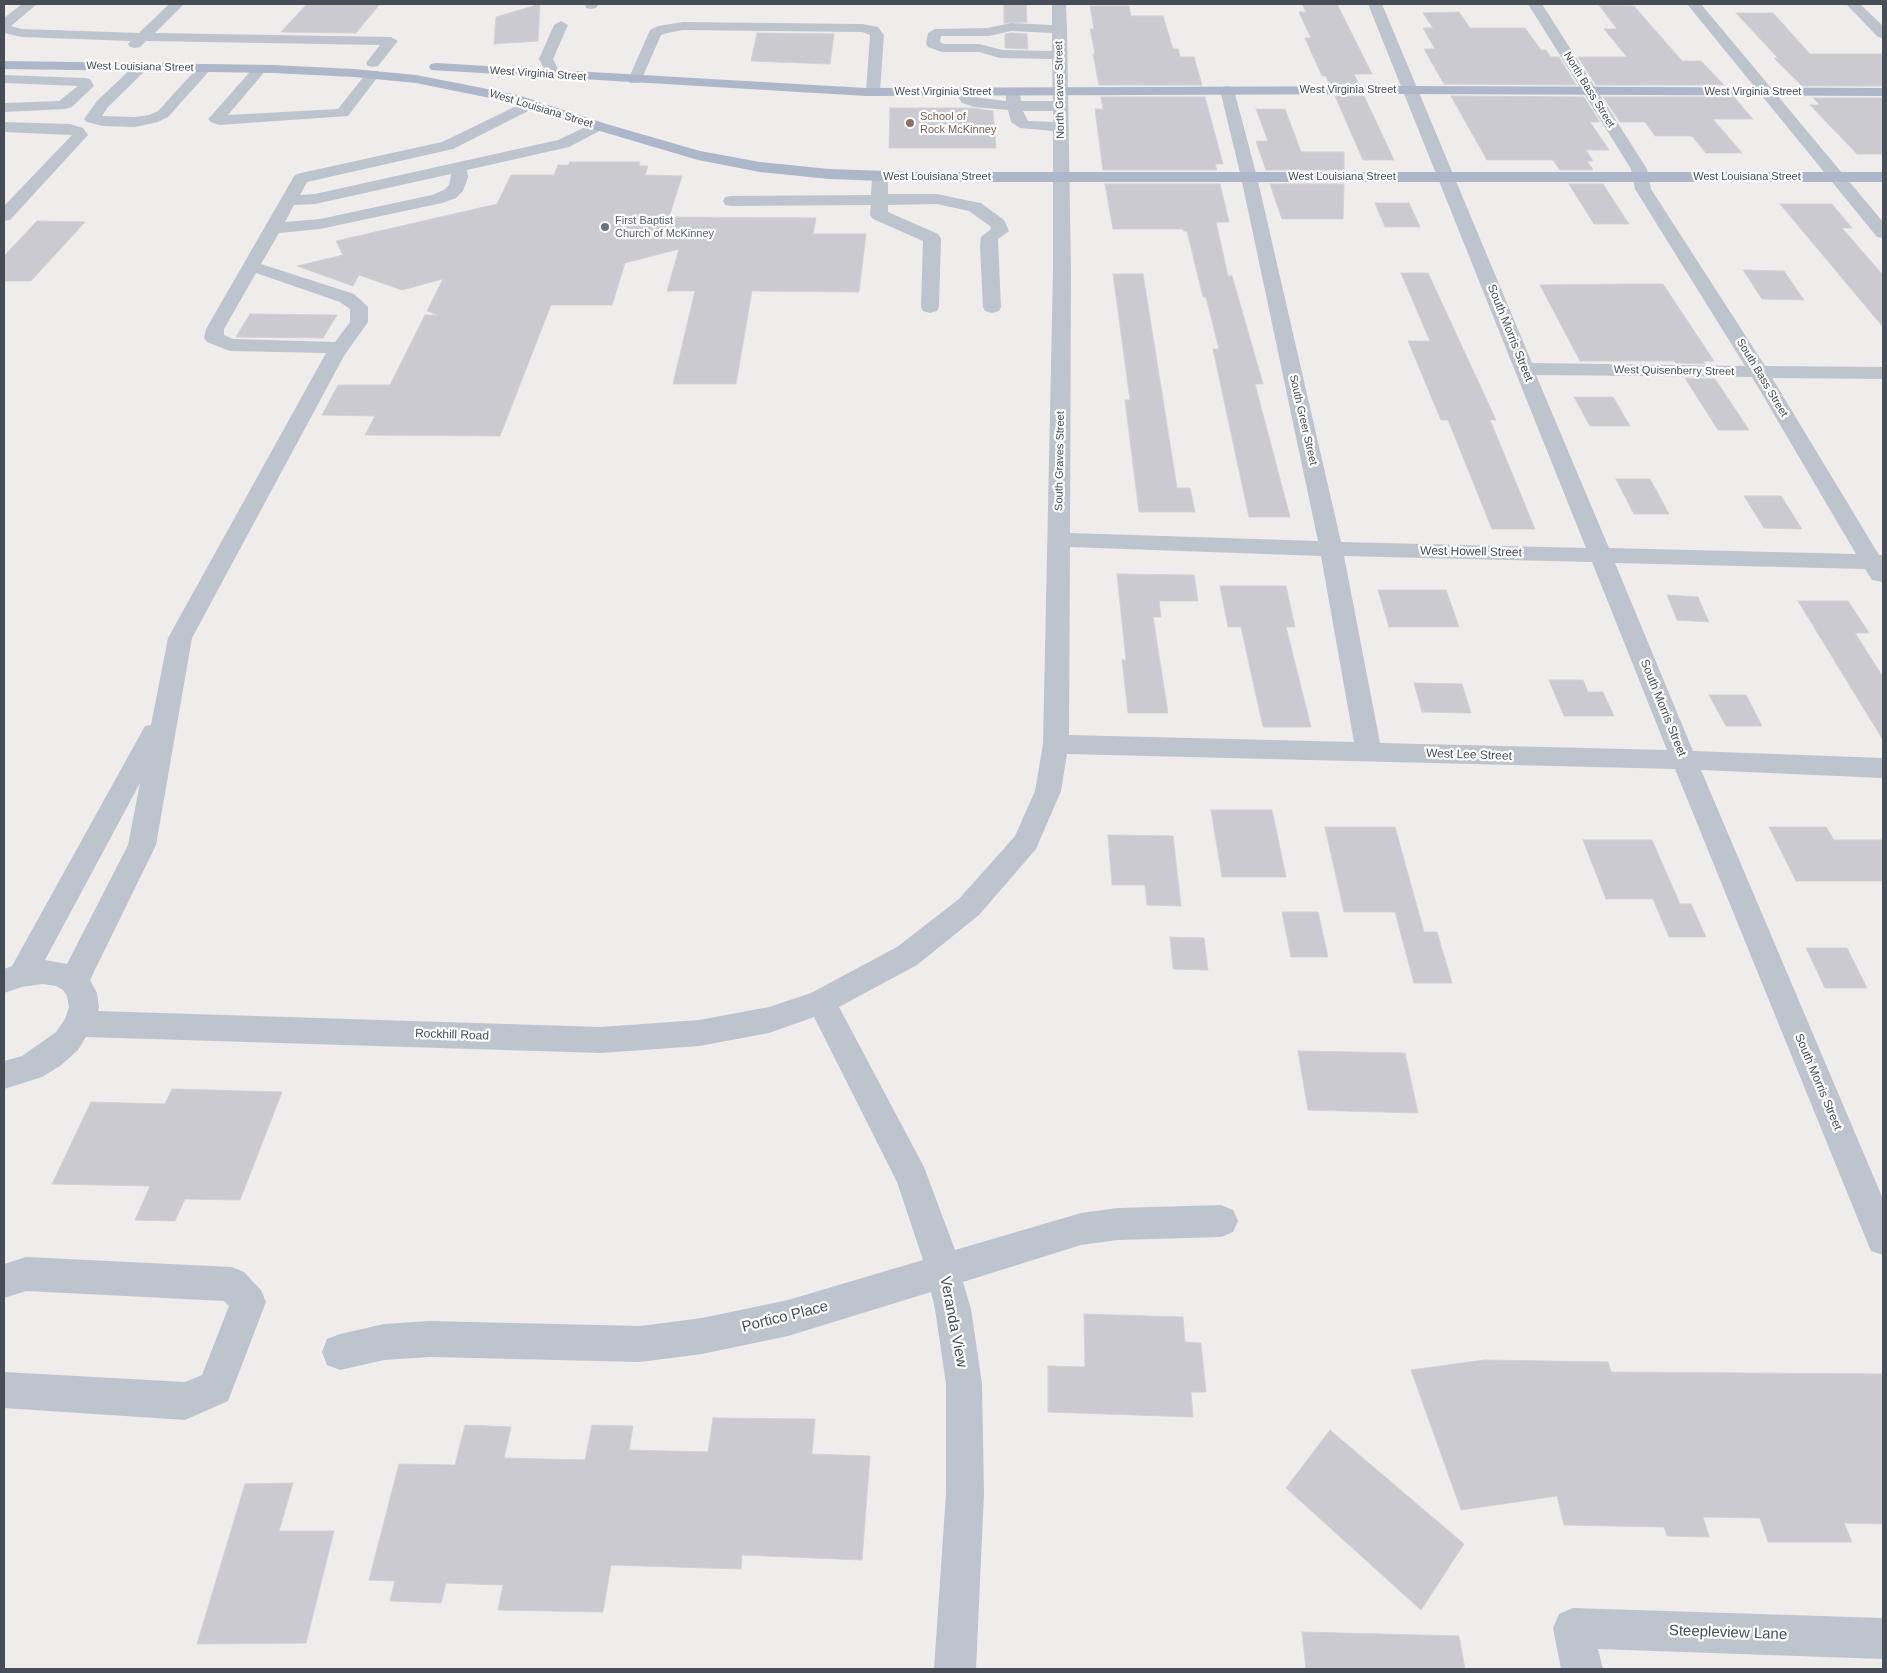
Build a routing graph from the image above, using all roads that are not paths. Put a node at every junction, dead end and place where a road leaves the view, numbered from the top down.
1 (30, 4) edge
2 (177, 4) edge
3 (1059, 4) edge
4 (1375, 4) edge
5 (1535, 4) edge
6 (1694, 4) edge
7 (1853, 4) edge
8 (561, 24) dead end
9 (1060, 29) junction
10 (1883, 34) edge
11 (142, 37) junction
12 (262, 39) junction
13 (4, 53) edge
14 (123, 55) junction
15 (1060, 55) junction
16 (240, 63) junction
17 (4, 65) edge
18 (44, 65) junction
19 (141, 67) junction
20 (205, 68) junction
21 (373, 68) junction
22 (260, 69) junction
23 (554, 75) junction
24 (4, 79) edge
25 (29, 79) junction
26 (630, 79) junction
27 (1227, 90) junction
28 (1409, 90) junction
29 (1590, 91) junction
30 (873, 92) junction
31 (962, 92) joint
32 (1766, 92) junction
33 (1883, 92) edge
34 (513, 98) junction
35 (1013, 99) junction
36 (1061, 99) junction
37 (4, 102) edge
38 (532, 104) junction
39 (4, 107) edge
40 (566, 116) junction
41 (598, 126) junction
42 (4, 127) edge
43 (1061, 127) junction
44 (458, 167) junction
45 (880, 176) junction
46 (1061, 177) junction
47 (1248, 177) junction
48 (1445, 177) junction
49 (1641, 177) junction
50 (1838, 177) junction
51 (1883, 178) edge
52 (288, 200) junction
53 (880, 200) junction
54 (731, 201) dead end
55 (4, 216) edge
56 (272, 228) junction
57 (1883, 233) edge
58 (251, 266) junction
59 (930, 307) dead end
60 (992, 307) dead end
61 (335, 354) junction
62 (1524, 369) junction
63 (1759, 372) junction
64 (1883, 373) edge
65 (1059, 540) junction
66 (1331, 549) junction
67 (1601, 556) junction
68 (1880, 568) edge
69 (166, 712) junction
70 (1056, 744) junction
71 (1369, 752) junction
72 (1684, 760) junction
73 (1883, 768) edge
74 (13, 978) edge
75 (74, 981) junction
76 (821, 1002) junction
77 (78, 1024) junction
78 (6, 1079) edge
79 (1221, 1221) dead end
80 (1883, 1239) edge
81 (944, 1272) junction
82 (4, 1281) edge
83 (340, 1352) dead end
84 (4, 1390) edge
85 (1882, 1642) edge
86 (955, 1669) edge
87 (1582, 1669) edge

1 - 11 street
2 - 11 street
3 - 9 street, North Graves Street
4 - 28 street, South Morris Street
5 - 29 street, North Bass Street
6 - 32 street
7 - 10 street
8 - 23 street
9 - 15 street, North Graves Street
9 - 15 street
11 - 12 street
11 - 14 street
12 - 16 street
12 - 21 street
13 - 14 main road, West Virginia Street
14 - 16 main road, West Virginia Street
15 - 36 street, North Graves Street
16 - 20 main road, West Louisiana Street
16 - 21 main road, West Virginia Street
16 - 22 main road, West Louisiana Street
17 - 18 main road, West Louisiana Street
18 - 19 main road, West Louisiana Street
18 - 25 street
19 - 20 main road, West Louisiana Street
19 - 20 street
21 - 22 main road, West Louisiana Street
21 - 22 street
21 - 23 main road, West Virginia Street
21 - 34 main road, West Louisiana Street
23 - 26 main road, West Virginia Street
23 - 34 main road
24 - 25 street
25 - 37 street
25 - 39 street
26 - 30 main road, West Virginia Street
26 - 30 street
26 - 40 main road
27 - 28 main road, West Virginia Street
27 - 36 main road, West Virginia Street
27 - 47 street, South Greer Street
28 - 29 main road, West Virginia Street
28 - 48 street, South Morris Street
29 - 32 main road, West Virginia Street
29 - 49 street, North Bass Street
30 - 31 main road, West Virginia Street
31 - 35 street
32 - 33 main road, West Virginia Street
32 - 50 street
34 - 38 main road, West Louisiana Street
35 - 36 street
35 - 43 street
36 - 43 street, North Graves Street
38 - 40 main road, West Louisiana Street
38 - 52 street
40 - 41 main road, West Louisiana Street
41 - 44 street
41 - 45 main road, West Louisiana Street
42 - 55 street
43 - 46 street, North Graves Street
44 - 52 street
44 - 56 street
45 - 46 main road, West Louisiana Street
45 - 53 street
46 - 47 main road, West Louisiana Street
46 - 65 street, South Graves Street
47 - 48 main road, West Louisiana Street
47 - 66 street, South Greer Street
48 - 49 main road, West Louisiana Street
48 - 62 street, South Morris Street
49 - 50 main road, West Louisiana Street
49 - 63 street, South Bass Street
50 - 51 main road, West Louisiana Street
50 - 57 street
52 - 56 street
53 - 54 street
53 - 59 street
53 - 60 street
56 - 58 street
58 - 61 street
58 - 61 street
61 - 69 street
62 - 63 street, West Quisenberry Street
62 - 67 street, South Morris Street
63 - 64 street, West Quisenberry Street
63 - 68 street, South Bass Street
65 - 66 street, West Howell Street
65 - 70 street, South Graves Street
66 - 67 street, West Howell Street
66 - 71 street, South Greer Street
67 - 68 street, West Howell Street
67 - 72 street, South Morris Street
69 - 74 street
69 - 75 street
70 - 71 street, West Lee Street
70 - 76 street, Rockhill Road
71 - 72 street, West Lee Street
72 - 73 street, West Lee Street
72 - 80 street, South Morris Street
74 - 75 street
75 - 77 street
76 - 77 street, Rockhill Road
76 - 81 street, Veranda View
77 - 78 street
79 - 81 street, Portico Place
81 - 83 street, Portico Place
81 - 86 street, Veranda View
82 - 84 street
85 - 87 street, Steepleview Lane

